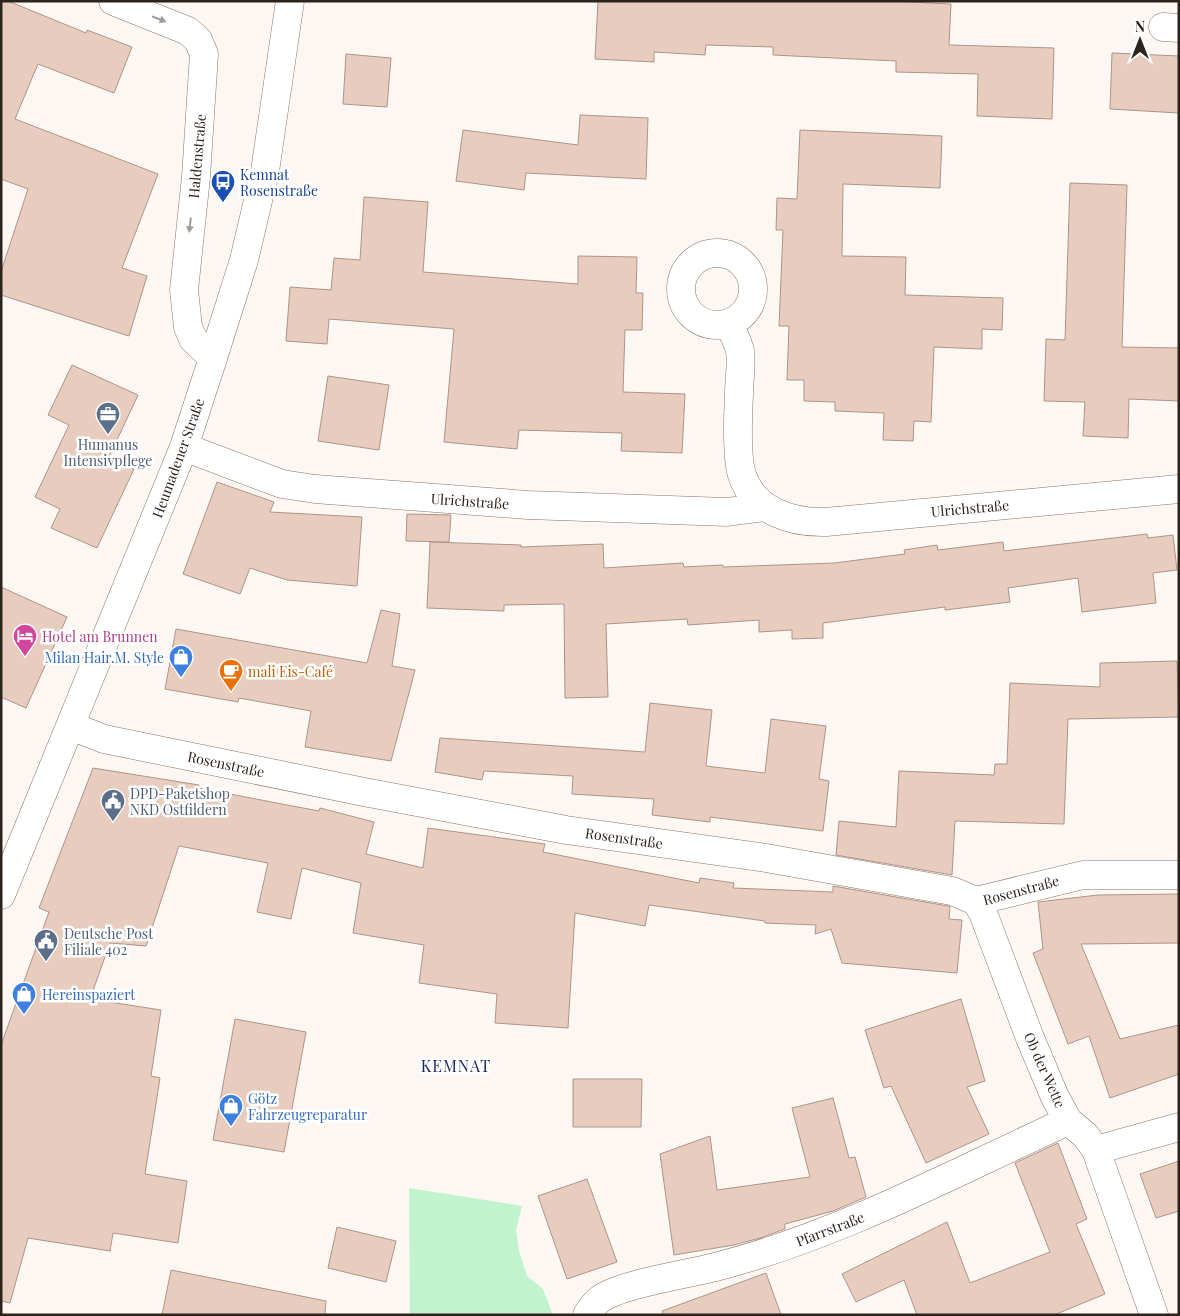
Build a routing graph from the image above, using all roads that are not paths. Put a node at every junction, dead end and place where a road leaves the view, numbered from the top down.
1 (113, 1) edge
2 (290, 1) edge
3 (728, 323) dead end
4 (213, 358) junction
5 (184, 447) junction
6 (1179, 489) edge
7 (764, 507) junction
8 (71, 726) junction
9 (1179, 875) edge
10 (2, 889) edge
11 (976, 901) junction
12 (1068, 1121) junction
13 (1179, 1127) edge
14 (1096, 1150) junction
15 (587, 1315) edge
16 (1154, 1315) edge

1 -> 4 street, Haldenstraße
2 - 4 street, Heumadener Straße
3 - 7 street, Ulrichstraße
4 - 5 street, Heumadener Straße
5 - 7 street, Ulrichstraße
5 - 8 street, Heumadener Straße
6 - 7 street, Ulrichstraße
8 - 10 street, Heumadener Straße
8 - 11 street, Rosenstraße
9 - 11 street, Rosenstraße
11 - 12 street, Ob der Wette
12 - 14 street, Ob der Wette
12 - 15 street, Pfarrstraße
13 - 14 street
14 - 16 street, Ob der Wette

